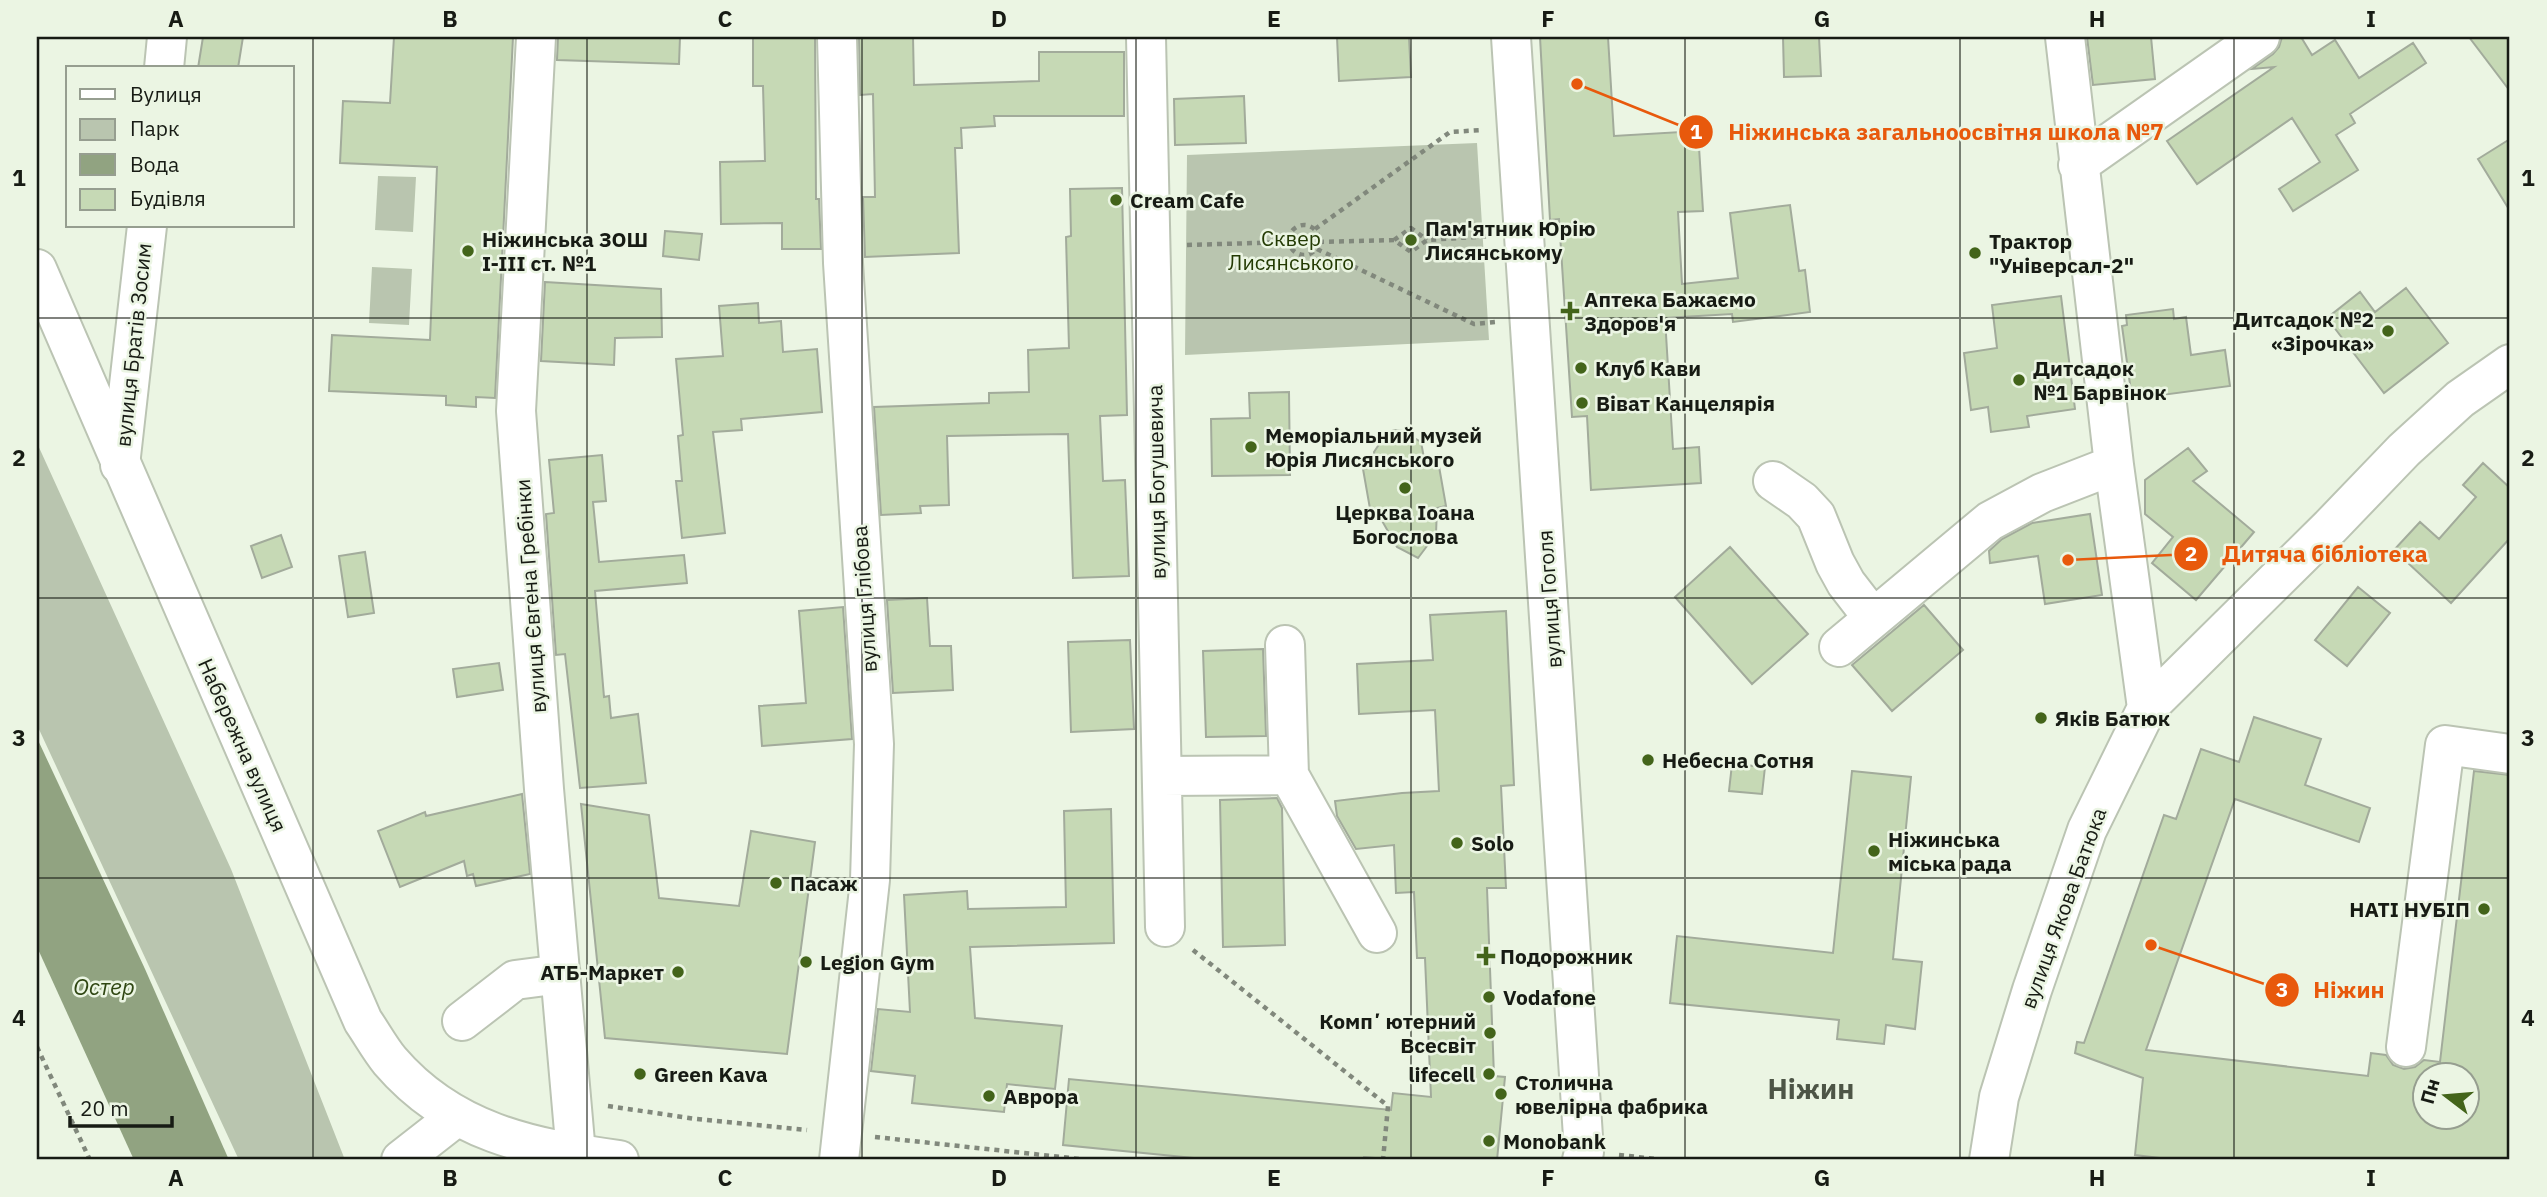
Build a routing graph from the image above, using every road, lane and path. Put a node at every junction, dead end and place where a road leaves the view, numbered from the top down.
1 (167, 37) edge
2 (536, 37) edge
3 (837, 37) edge
4 (1146, 37) edge
5 (1511, 37) edge
6 (2065, 37) edge
7 (2260, 37) edge
8 (164, 66) edge
9 (1450, 132) dead end
10 (2078, 165) junction
11 (147, 228) edge
12 (1315, 229) junction
13 (1526, 233) junction
14 (1394, 240) junction
15 (1427, 240) junction
16 (1289, 242) junction
17 (1319, 242) junction
18 (1151, 246) junction
19 (1317, 249) junction
20 (37, 269) edge
21 (1531, 319) junction
22 (2510, 364) edge
23 (120, 465) junction
24 (2114, 465) junction
25 (1773, 481) dead end
26 (1873, 618) junction
27 (1285, 645) dead end
28 (1839, 647) dead end
29 (2147, 708) junction
30 (2510, 754) edge
31 (1289, 775) junction
32 (1162, 776) junction
33 (1165, 927) joint
34 (1377, 933) dead end
35 (561, 974) junction
36 (463, 1021) dead end
37 (37, 1047) edge
38 (2406, 1047) dead end
39 (457, 1117) junction
40 (576, 1154) junction
41 (1583, 1156) edge
42 (90, 1160) edge
43 (401, 1160) edge
44 (619, 1160) edge
45 (839, 1160) edge
46 (1383, 1160) edge
47 (1666, 1160) edge
48 (1989, 1160) edge

1 - 8 street
2 - 35 street, вулиця Євгена Гребінки
3 - 45 street, вулиця Глібова
4 - 18 street, вулиця Богушевича
5 - 13 street, вулиця Гоголя
6 - 10 street
7 - 10 street
9 - 12 path
10 - 24 street
11 - 23 street, вулиця Братів Зосим
12 - 16 path
12 - 17 path
13 - 15 path
13 - 21 street, вулиця Гоголя
14 - 15 path
14 - 15 path
14 - 17 path
16 - 18 path
16 - 19 path
17 - 19 path
18 - 32 street, вулиця Богушевича
19 - 21 path
20 - 23 street, Набережна вулиця
21 - 41 street, вулиця Гоголя
22 - 29 street
23 - 39 street, Набережна вулиця
24 - 26 street
24 - 29 street
25 - 26 street
26 - 28 street
27 - 31 street
29 - 48 street, вулиця Якова Батюка
30 - 38 street
31 - 32 street
31 - 34 street
32 - 33 street, вулиця Богушевича
33 - 46 path
35 - 36 street
35 - 40 street, вулиця Євгена Гребінки
37 - 42 path
39 - 40 street, Набережна вулиця
39 - 43 street
40 - 44 street, Набережна вулиця
41 - 47 path

